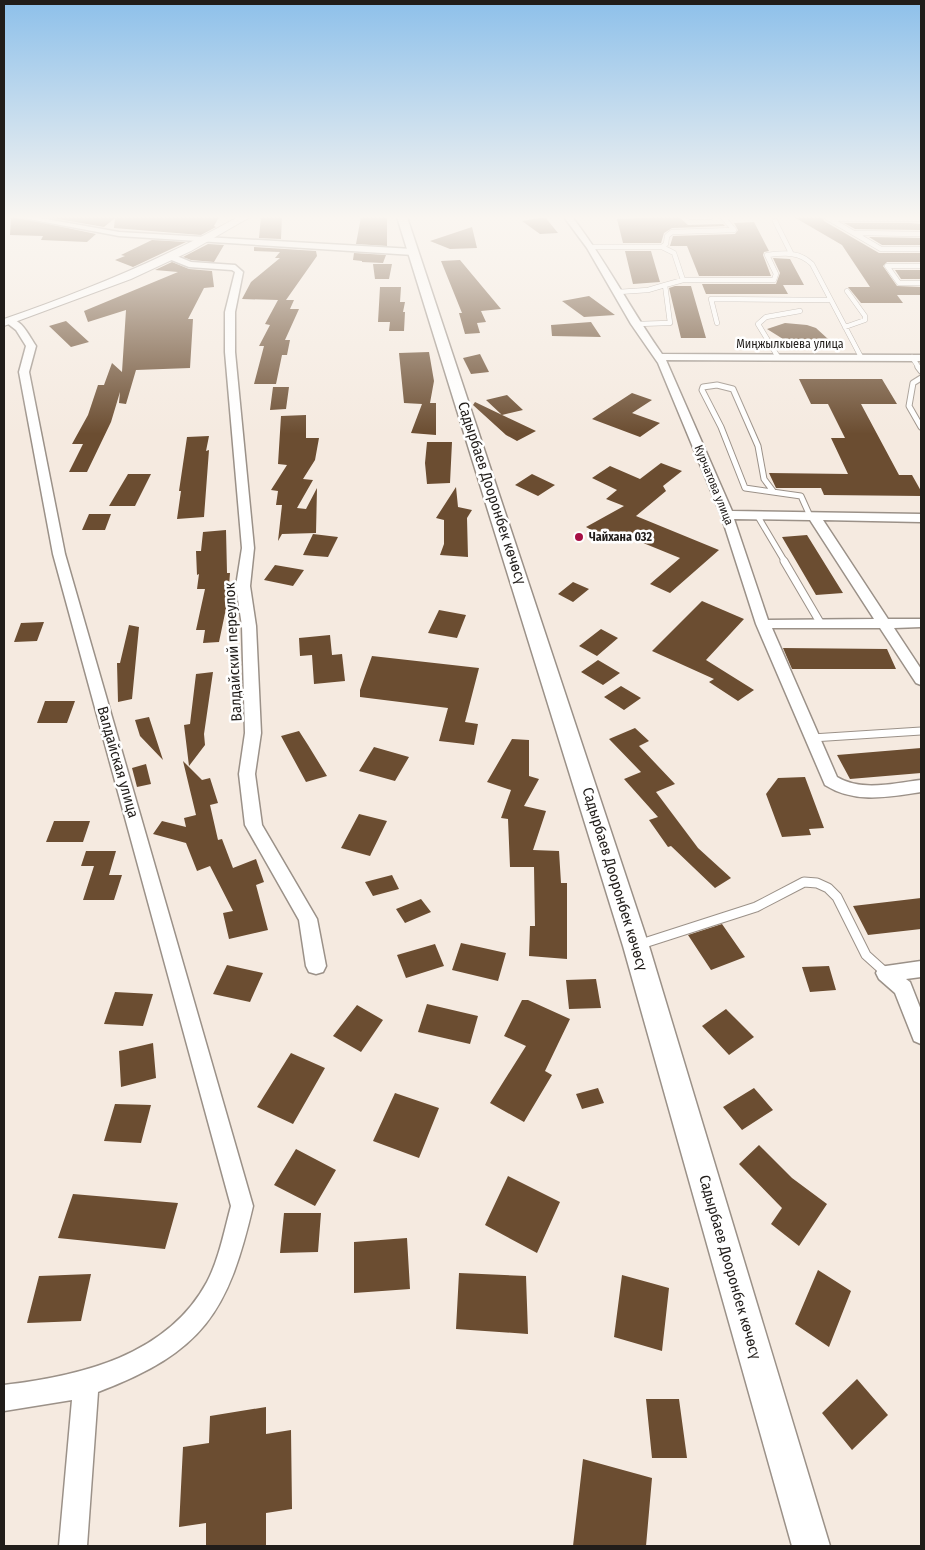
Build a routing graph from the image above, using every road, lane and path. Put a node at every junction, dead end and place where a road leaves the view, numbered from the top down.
1 (90, 289) edge
2 (235, 289) edge
3 (425, 289) edge
4 (616, 289) edge
5 (650, 289) edge
6 (666, 289) edge
7 (825, 289) edge
8 (847, 291) dead end
9 (618, 292) junction
10 (830, 300) junction
11 (800, 311) dead end
12 (7, 322) edge
13 (717, 323) dead end
14 (636, 324) junction
15 (845, 327) junction
16 (659, 356) junction
17 (778, 357) junction
18 (861, 357) junction
19 (916, 358) edge
20 (921, 371) edge
21 (921, 378) edge
22 (921, 427) edge
23 (774, 491) junction
24 (728, 515) junction
25 (757, 515) junction
26 (812, 516) junction
27 (921, 518) edge
28 (884, 623) junction
29 (921, 623) edge
30 (763, 624) junction
31 (821, 624) junction
32 (921, 680) edge
33 (921, 731) edge
34 (812, 738) junction
35 (921, 786) edge
36 (636, 946) junction
37 (316, 966) dead end
38 (921, 969) edge
39 (886, 973) junction
40 (921, 1035) edge
41 (86, 1385) junction
42 (4, 1398) edge
43 (73, 1546) edge
44 (811, 1546) edge

1 - 12 street, Валдайская улица
2 - 37 street, Валдайский переулок
3 - 36 main road, Садырбаев Дооронбек көчөсү
4 - 9 street, Курчатова улица
5 - 9 lane
6 - 14 lane
7 - 10 lane
8 - 15 lane
9 - 14 street, Курчатова улица
10 - 13 lane
10 - 15 lane
11 - 17 lane
12 - 41 street, Валдайская улица
14 - 16 street, Курчатова улица
15 - 18 lane
16 - 17 street, Миңжылкыева улица
16 - 24 street, Курчатова улица
17 - 18 street, Миңжылкыева улица
18 - 19 street, Миңжылкыева улица
19 - 20 lane
21 - 22 lane
23 - 23 lane
23 - 26 lane
24 - 25 street
24 - 30 street, Курчатова улица
25 - 26 street
25 - 31 lane
26 - 27 street
26 - 28 street
28 - 29 street
28 - 31 street
28 - 32 street
30 - 31 street
30 - 34 street, Курчатова улица
33 - 34 lane
34 - 35 street, Курчатова улица
36 - 39 lane
36 - 44 main road, Садырбаев Дооронбек көчөсү
38 - 39 street
39 - 40 street
41 - 42 street
41 - 43 street

